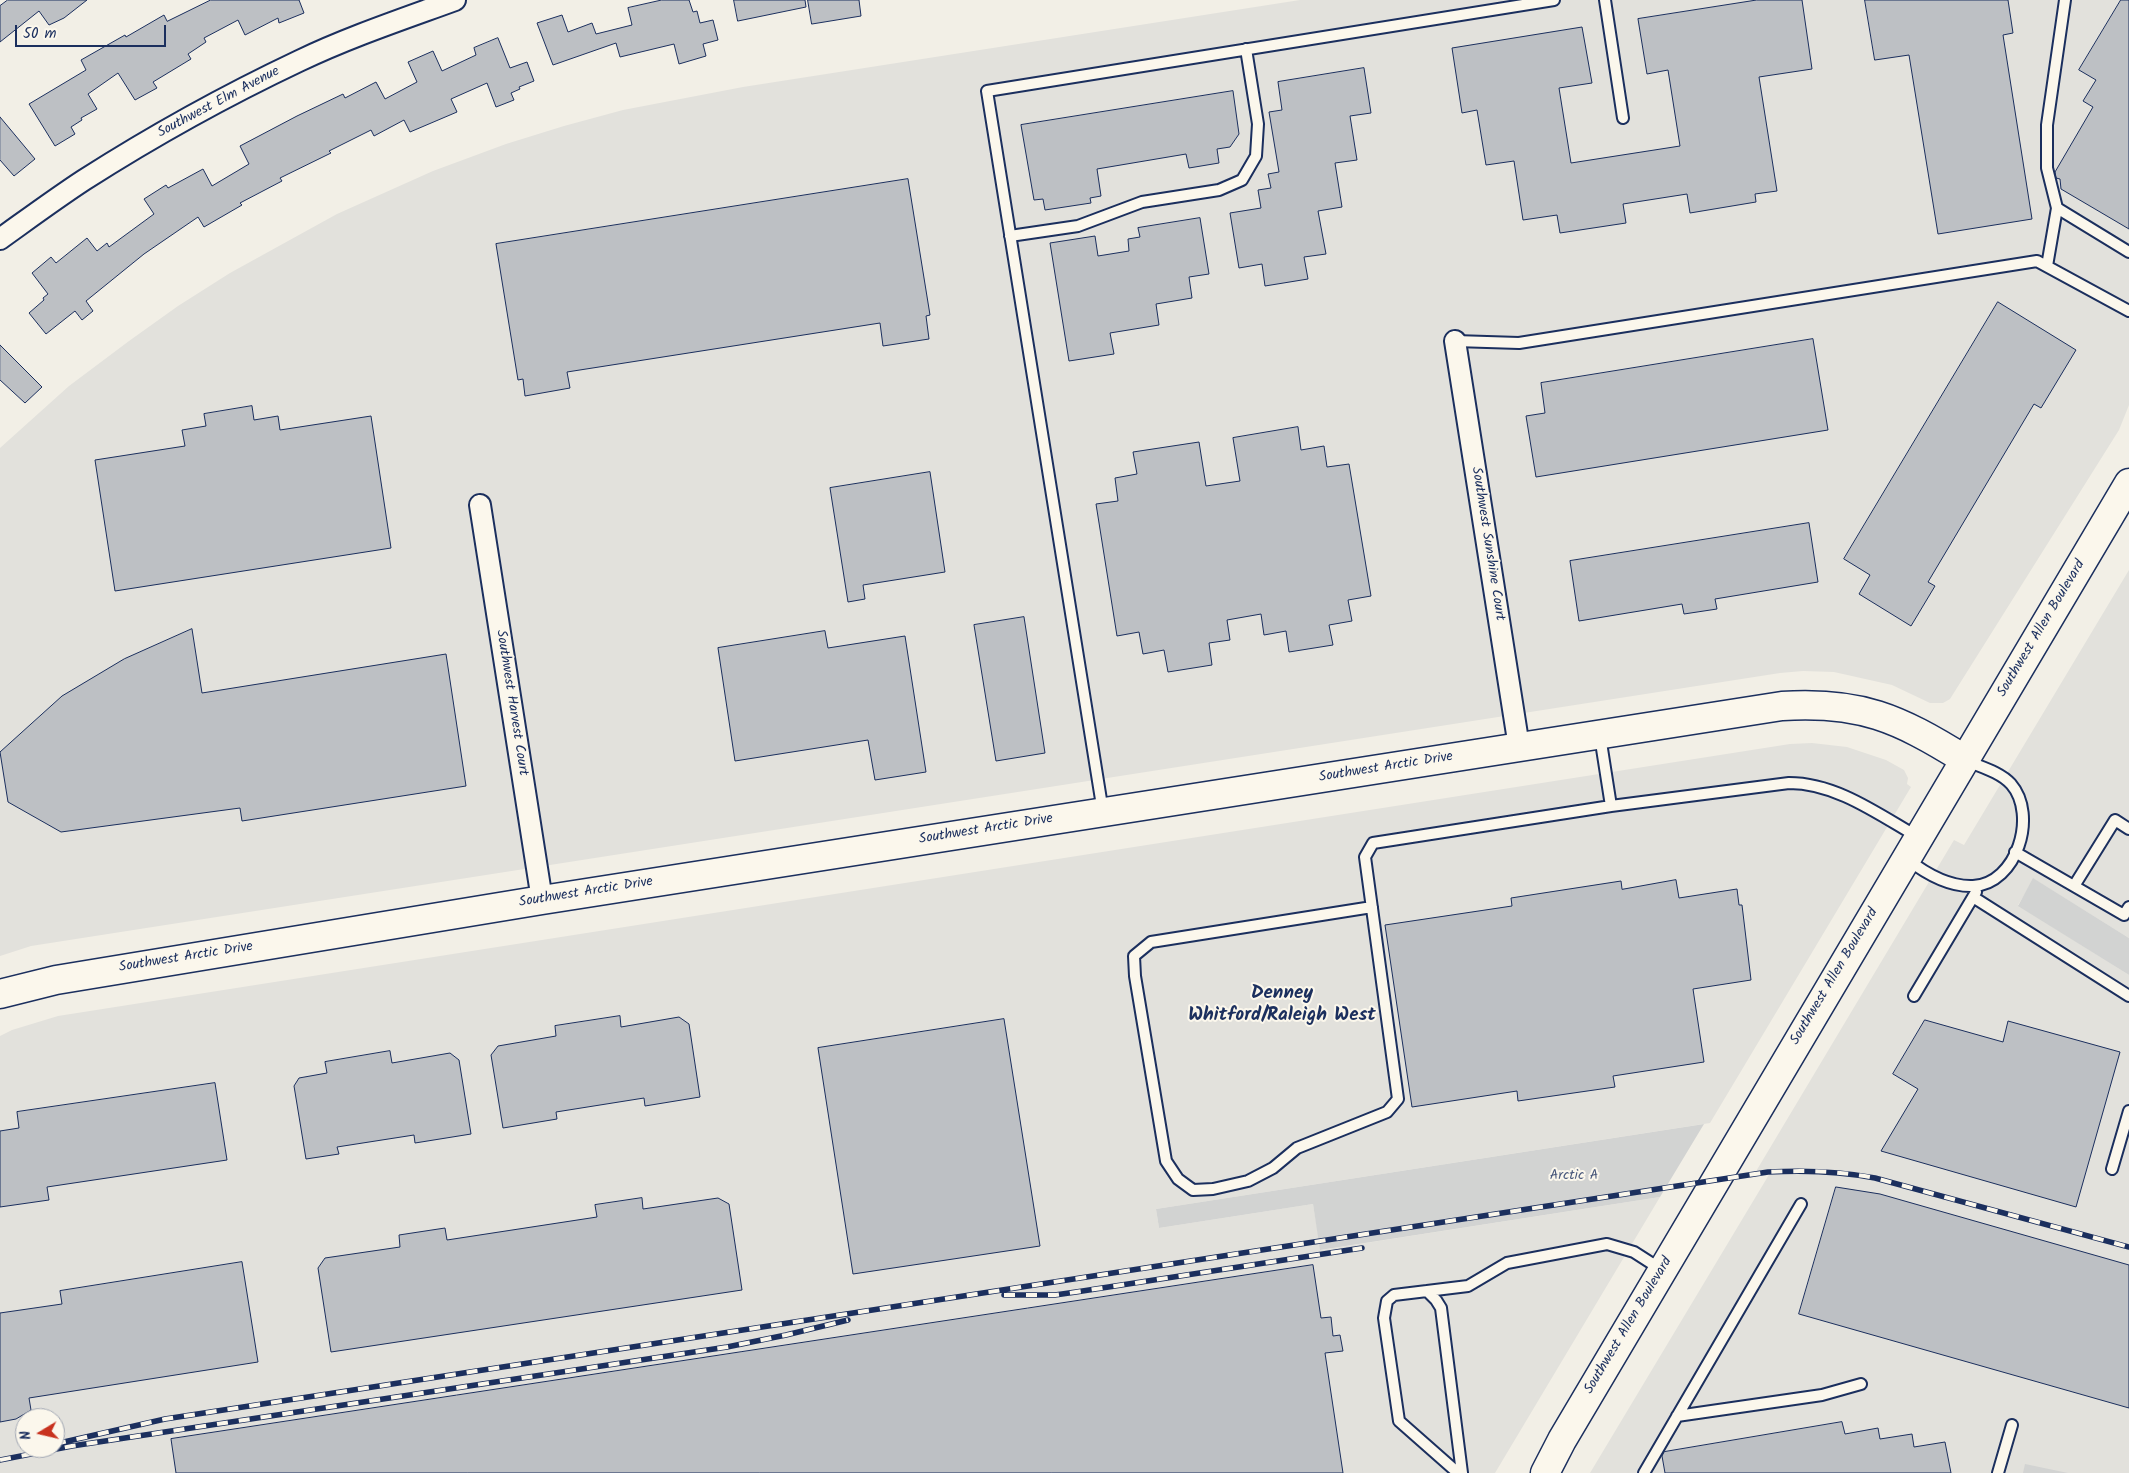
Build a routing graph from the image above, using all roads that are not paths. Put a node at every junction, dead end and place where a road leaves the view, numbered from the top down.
1 (455, 0) edge
2 (1554, 0) edge
3 (1605, 0) edge
4 (2065, 0) edge
5 (1246, 49) junction
6 (1623, 118) dead end
7 (2057, 208) junction
8 (1010, 236) junction
9 (0, 239) edge
10 (2129, 252) edge
11 (2048, 266) junction
12 (2129, 311) edge
13 (1456, 341) joint
14 (2129, 484) edge
15 (480, 505) dead end
16 (1599, 735) junction
17 (1519, 748) junction
18 (1964, 759) junction
19 (1611, 806) junction
20 (1103, 812) junction
21 (2129, 828) edge
22 (1912, 848) junction
23 (2015, 852) junction
24 (1980, 885) junction
25 (2074, 886) junction
26 (1973, 897) junction
27 (542, 900) junction
28 (1372, 907) junction
29 (2127, 913) edge
30 (0, 994) edge
31 (1914, 996) dead end
32 (2129, 996) edge
33 (2129, 1111) edge
34 (2112, 1169) dead end
35 (1801, 1204) dead end
36 (1662, 1270) junction
37 (1427, 1291) junction
38 (1862, 1384) dead end
39 (1677, 1416) junction
40 (2012, 1425) dead end
41 (1460, 1473) edge
42 (1545, 1473) edge
43 (1644, 1473) edge
44 (1998, 1473) edge

1 - 9 street, Southwest Elm Avenue
2 - 5 lane
3 - 6 lane
4 - 7 lane
5 - 8 lane
5 - 8 lane
7 - 10 lane
7 - 11 lane
8 - 20 lane
11 - 12 lane
11 - 13 lane
13 - 17 street, Southwest Sunshine Court
14 - 18 street, Southwest Allen Boulevard
15 - 27 street, Southwest Harvest Court
16 - 17 street, Southwest Arctic Drive
16 - 18 street, Southwest Arctic Drive
16 - 19 lane
17 - 20 street, Southwest Arctic Drive
18 - 22 street, Southwest Allen Boulevard
18 - 23 lane
19 - 22 lane
19 - 28 lane
20 - 27 street, Southwest Arctic Drive
21 - 25 lane
22 - 24 lane
22 - 36 street, Southwest Allen Boulevard
23 - 24 lane
23 - 25 lane
24 - 26 lane
25 - 29 lane
26 - 31 lane
26 - 32 lane
27 - 30 street, Southwest Arctic Drive
28 - 28 lane
33 - 34 lane
35 - 39 lane
36 - 37 lane
36 - 42 street, Southwest Allen Boulevard
37 - 41 lane
37 - 41 lane
38 - 39 lane
39 - 43 lane
40 - 44 lane

